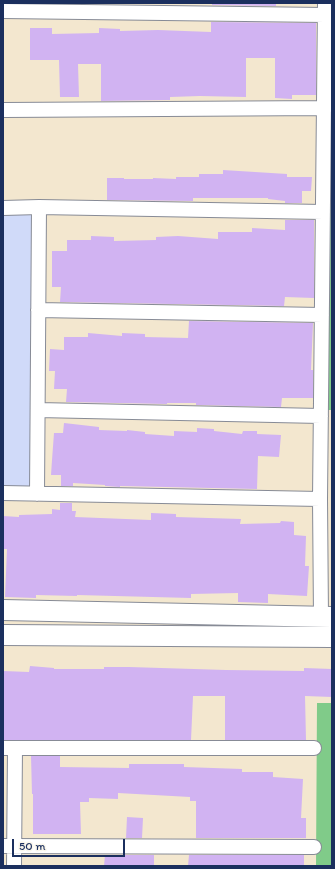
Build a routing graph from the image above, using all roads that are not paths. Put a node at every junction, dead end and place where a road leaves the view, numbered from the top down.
1 (325, 9) edge
2 (3, 12) edge
3 (327, 102) edge
4 (3, 110) edge
5 (39, 207) junction
6 (3, 208) edge
7 (323, 212) junction
8 (38, 310) junction
9 (322, 315) junction
10 (38, 410) junction
11 (325, 412) edge
12 (3, 493) edge
13 (37, 494) junction
14 (320, 499) junction
15 (3, 610) edge
16 (245, 616) junction
17 (327, 618) edge
18 (3, 635) edge
19 (244, 636) junction
20 (332, 637) edge
21 (9, 748) edge
22 (314, 748) dead end
23 (9, 846) edge
24 (314, 847) dead end
25 (14, 866) edge

1 - 2 street
1 - 3 street
3 - 4 street
3 - 7 street
5 - 6 street
5 - 7 street
5 - 8 street
7 - 9 street
8 - 9 street
8 - 10 street
9 - 11 street
10 - 11 street
10 - 13 street
11 - 14 street
12 - 13 street
13 - 14 street
14 - 17 street
15 - 16 street
16 - 17 street
16 - 19 street
18 - 19 street
19 - 20 street
21 - 22 street
21 - 23 street
23 - 24 street
23 - 25 street

